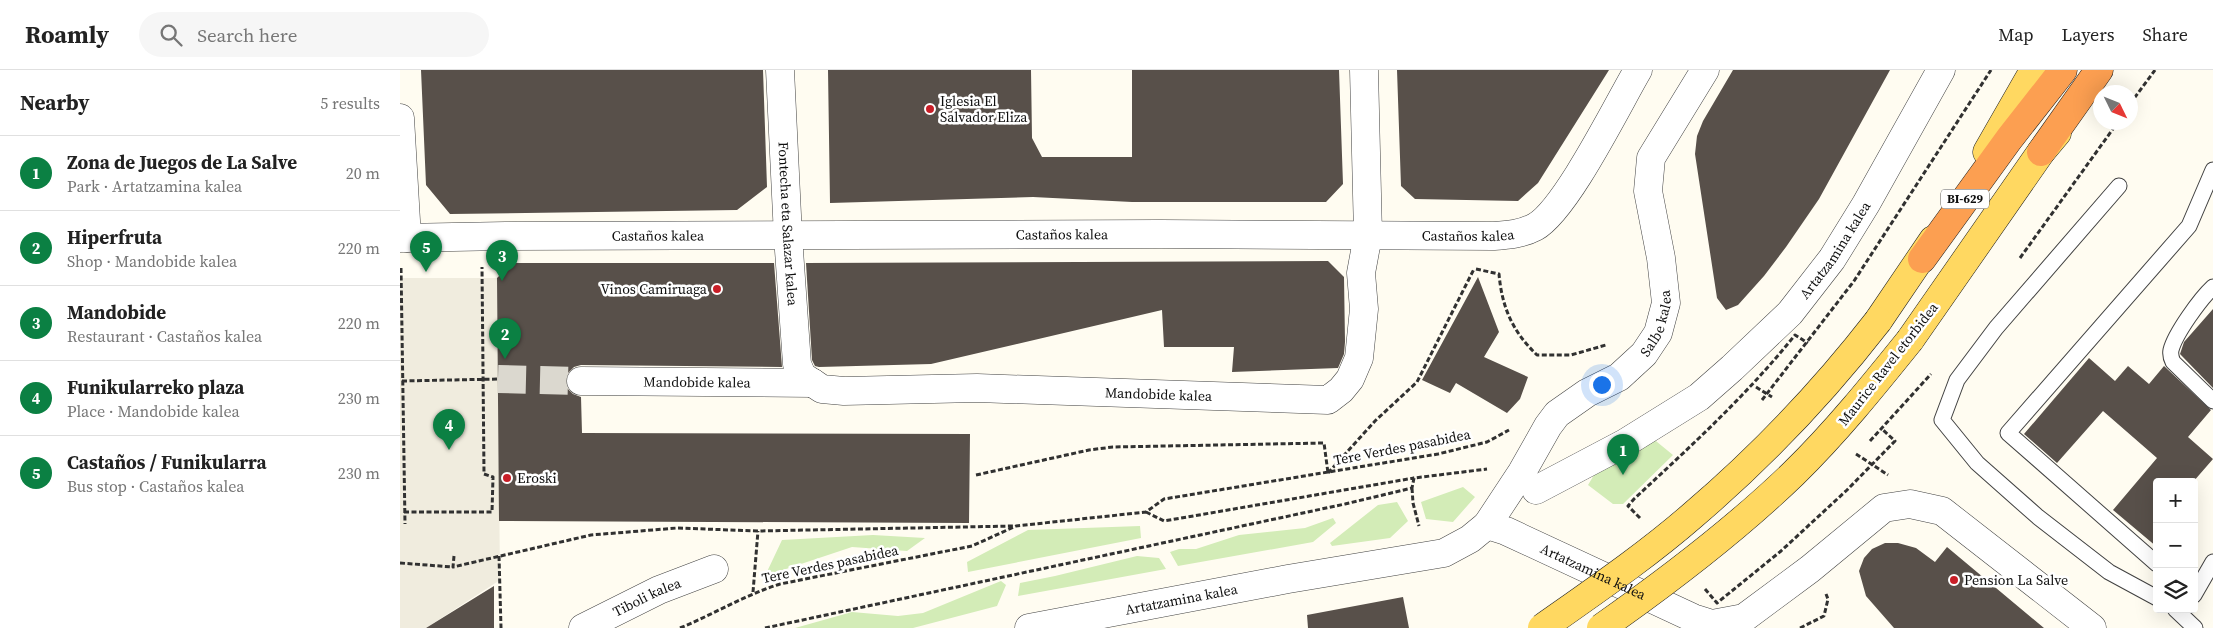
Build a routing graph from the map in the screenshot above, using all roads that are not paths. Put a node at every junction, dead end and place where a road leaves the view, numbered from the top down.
1 (780, 70) edge
2 (1364, 70) edge
3 (1638, 70) edge
4 (1705, 70) edge
5 (1941, 70) edge
6 (2034, 70) edge
7 (2051, 70) edge
8 (2063, 70) edge
9 (2100, 70) edge
10 (2113, 70) edge
11 (400, 118) edge
12 (2009, 139) junction
13 (2040, 152) junction
14 (2213, 170) edge
15 (2119, 186) dead end
16 (1368, 235) junction
17 (788, 236) junction
18 (403, 238) edge
19 (1922, 259) junction
20 (2213, 287) edge
21 (808, 379) junction
22 (581, 381) tunnel mouth
23 (2213, 400) edge
24 (1536, 490) dead end
25 (1487, 525) junction
26 (2153, 560) edge
27 (2213, 562) edge
28 (714, 569) dead end
29 (2198, 588) edge
30 (2153, 596) edge
31 (2182, 613) edge
32 (583, 628) edge
33 (1028, 628) edge
34 (1542, 628) edge
35 (1601, 628) edge
36 (2092, 628) edge
37 (2194, 628) edge

1 - 17 street, Fontecha eta Salazar kalea
2 - 16 street, Mandobide kalea
3 - 16 street, Castaños kalea
4 - 25 street, Salbe kalea
5 - 24 street, Artatzamina kalea
6 - 19 main road
7 - 12 highway
8 - 12 highway, BI-629
9 - 13 highway, Maurice Ravel etorbidea
10 - 13 main road
11 - 18 street
12 - 19 highway, BI-629
13 - 35 main road, Maurice Ravel etorbidea, bridge
14 - 26 lane
15 - 30 lane
16 - 17 street, Castaños kalea
16 - 21 street, Mandobide kalea
17 - 18 street, Castaños kalea
17 - 21 street, Fontecha eta Salazar kalea
19 - 34 main road, bridge
20 - 23 lane
21 - 22 street, Mandobide kalea
25 - 33 street, Artatzamina kalea
25 - 36 street, Artatzamina kalea
27 - 29 lane
28 - 32 street, Tiboli kalea
31 - 37 lane

